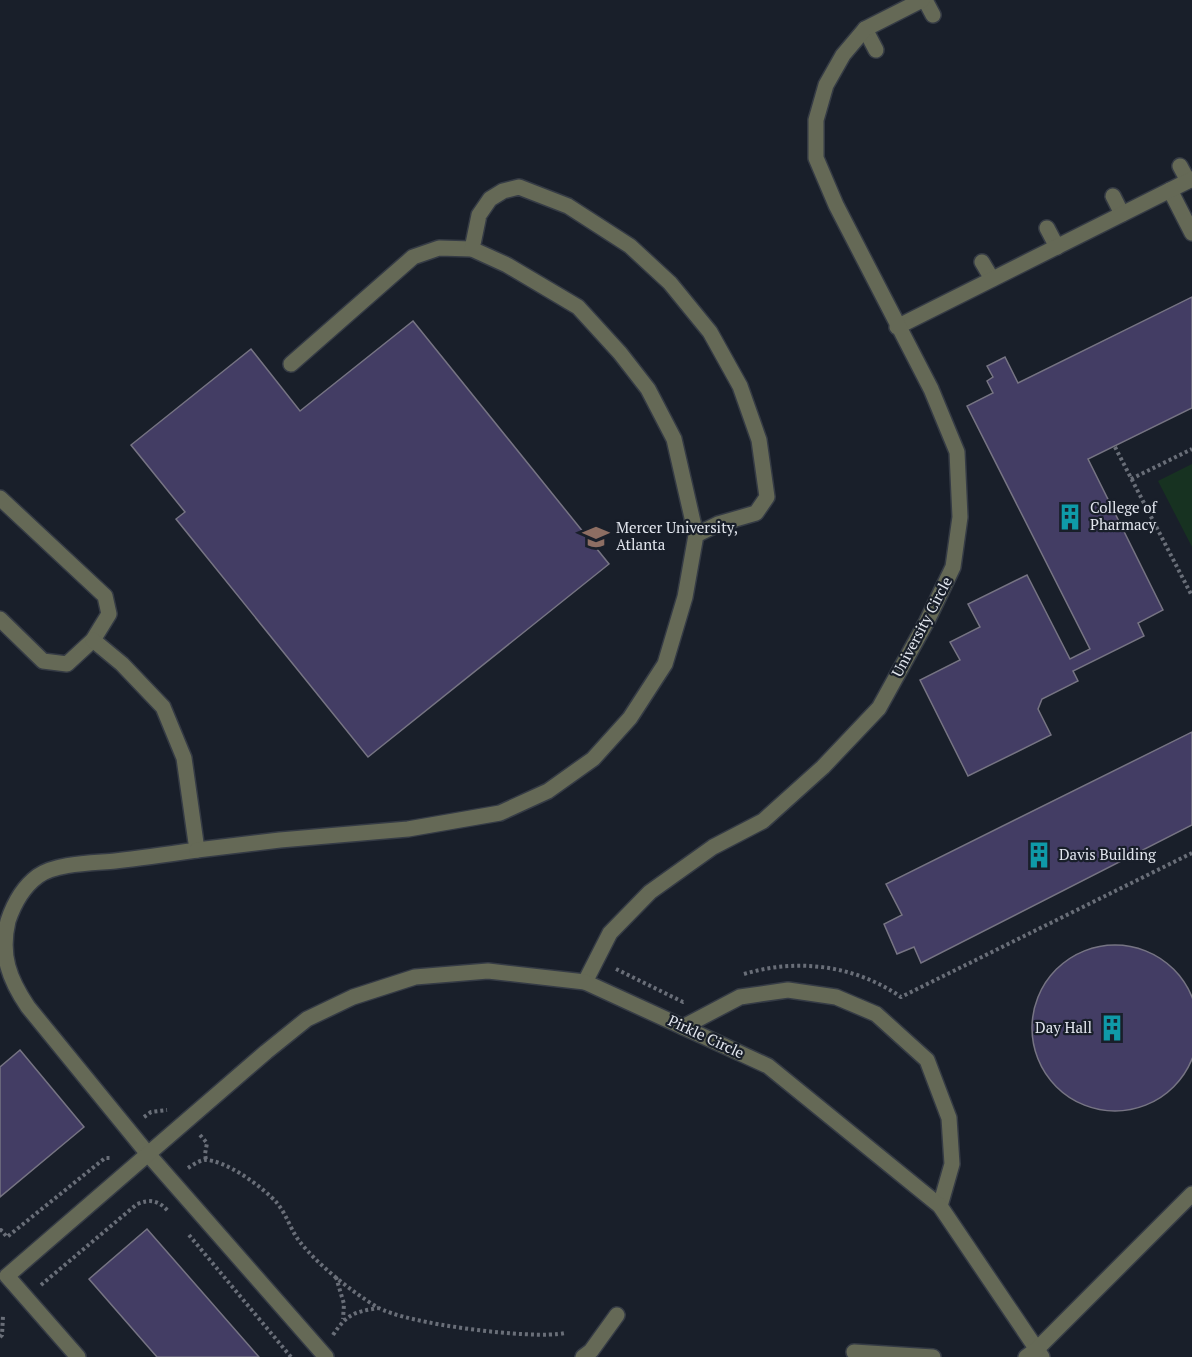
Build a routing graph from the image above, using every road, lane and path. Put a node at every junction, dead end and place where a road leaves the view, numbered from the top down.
1 (923, 0) edge
2 (933, 15) dead end
3 (865, 29) junction
4 (876, 50) dead end
5 (1180, 166) dead end
6 (1190, 180) edge
7 (1170, 190) junction
8 (1113, 196) dead end
9 (1122, 214) junction
10 (1047, 228) dead end
11 (1192, 233) edge
12 (1057, 247) junction
13 (472, 249) junction
14 (982, 261) dead end
15 (992, 279) junction
16 (897, 327) junction
17 (291, 364) dead end
18 (1114, 447) dead end
19 (1192, 449) edge
20 (1131, 479) junction
21 (0, 498) edge
22 (696, 535) junction
23 (1192, 596) edge
24 (0, 619) edge
25 (93, 640) junction
26 (197, 850) junction
27 (1192, 853) edge
28 (616, 969) dead end
29 (742, 975) dead end
30 (585, 981) junction
31 (690, 999) dead end
32 (682, 1026) junction
33 (175, 1107) dead end
34 (144, 1122) dead end
35 (199, 1134) dead end
36 (148, 1154) junction
37 (105, 1158) dead end
38 (206, 1160) junction
39 (188, 1168) dead end
40 (1192, 1194) edge
41 (940, 1206) junction
42 (173, 1216) dead end
43 (0, 1231) edge
44 (188, 1233) dead end
45 (336, 1276) junction
46 (3, 1278) edge
47 (41, 1285) dead end
48 (378, 1308) junction
49 (616, 1315) dead end
50 (3, 1316) dead end
51 (343, 1319) junction
52 (565, 1333) dead end
53 (0, 1337) edge
54 (330, 1338) dead end
55 (854, 1352) dead end
56 (1035, 1354) edge
57 (78, 1357) edge
58 (291, 1357) edge
59 (326, 1357) edge
60 (583, 1357) edge
61 (933, 1357) edge

1 - 2 street
1 - 3 street, University Circle
3 - 4 street
3 - 16 street, University Circle
5 - 6 street
6 - 7 street
7 - 9 street
7 - 11 street
8 - 9 street
9 - 12 street
10 - 12 street
12 - 15 street
13 - 17 street
13 - 22 street
13 - 22 street
14 - 15 street
15 - 16 street
16 - 30 street, University Circle
18 - 20 path
19 - 20 path
20 - 23 path
21 - 25 street
22 - 26 street
24 - 25 street
25 - 26 street
26 - 36 street
27 - 29 path
28 - 31 path
30 - 32 street, Pirkle Circle
30 - 36 street, Pirkle Circle
32 - 41 street, Pirkle Circle
32 - 41 street
33 - 34 path
35 - 38 path
36 - 46 street, Pirkle Circle
36 - 59 street
37 - 43 path
38 - 39 path
38 - 45 path
40 - 56 street
41 - 56 street, Pirkle Circle
42 - 47 path
44 - 58 path
45 - 48 path
45 - 51 path
46 - 57 street
48 - 51 path
48 - 52 path
49 - 60 street
50 - 53 path
51 - 54 path
55 - 61 street

